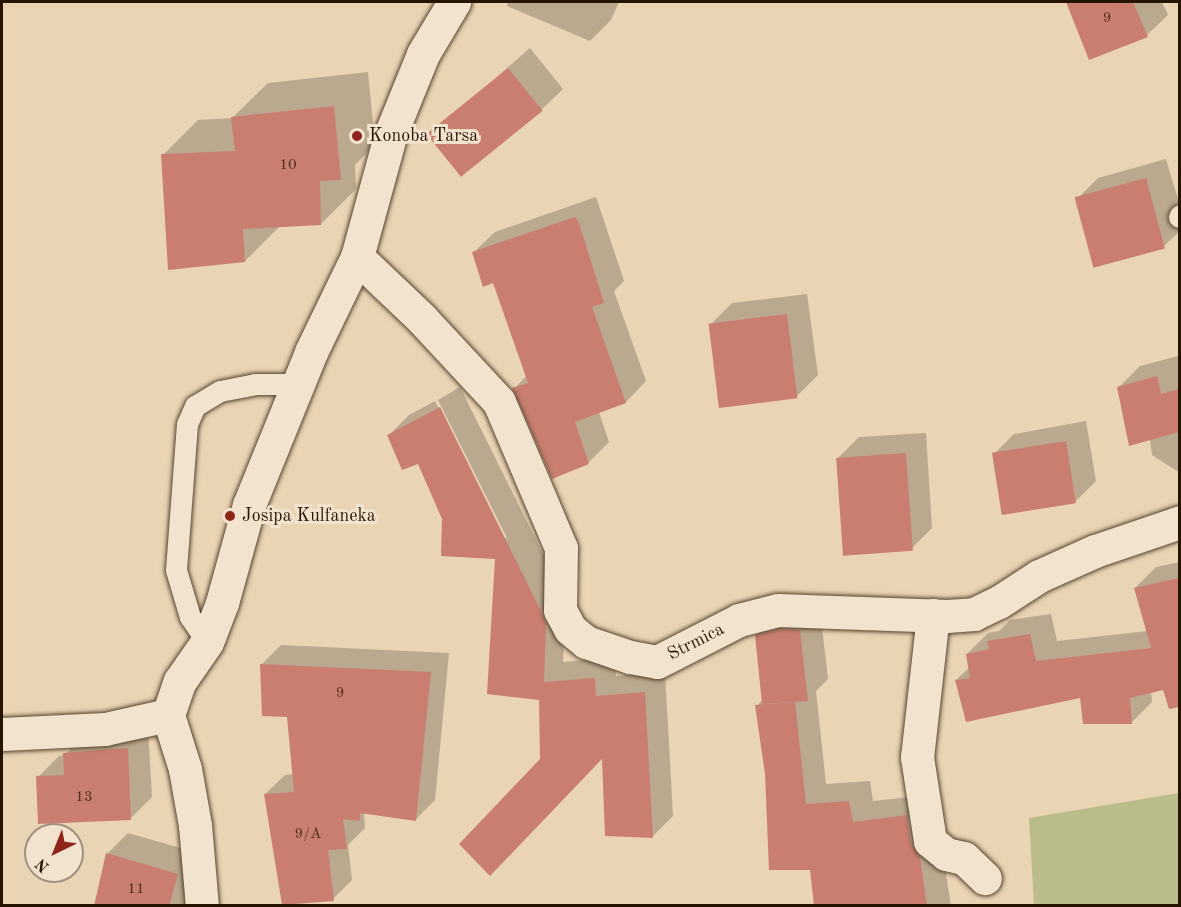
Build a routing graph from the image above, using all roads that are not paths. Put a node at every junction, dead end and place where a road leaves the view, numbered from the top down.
1 (454, 2) edge
2 (357, 257) junction
3 (298, 384) junction
4 (1179, 522) edge
5 (933, 615) junction
6 (207, 642) junction
7 (168, 715) junction
8 (2, 734) edge
9 (985, 878) dead end
10 (202, 906) edge

1 - 2 street
2 - 3 street
2 - 5 street, Strmica
3 - 6 street
3 - 6 lane
4 - 5 street, Strmica
5 - 9 street
6 - 7 street
7 - 8 street
7 - 10 street

